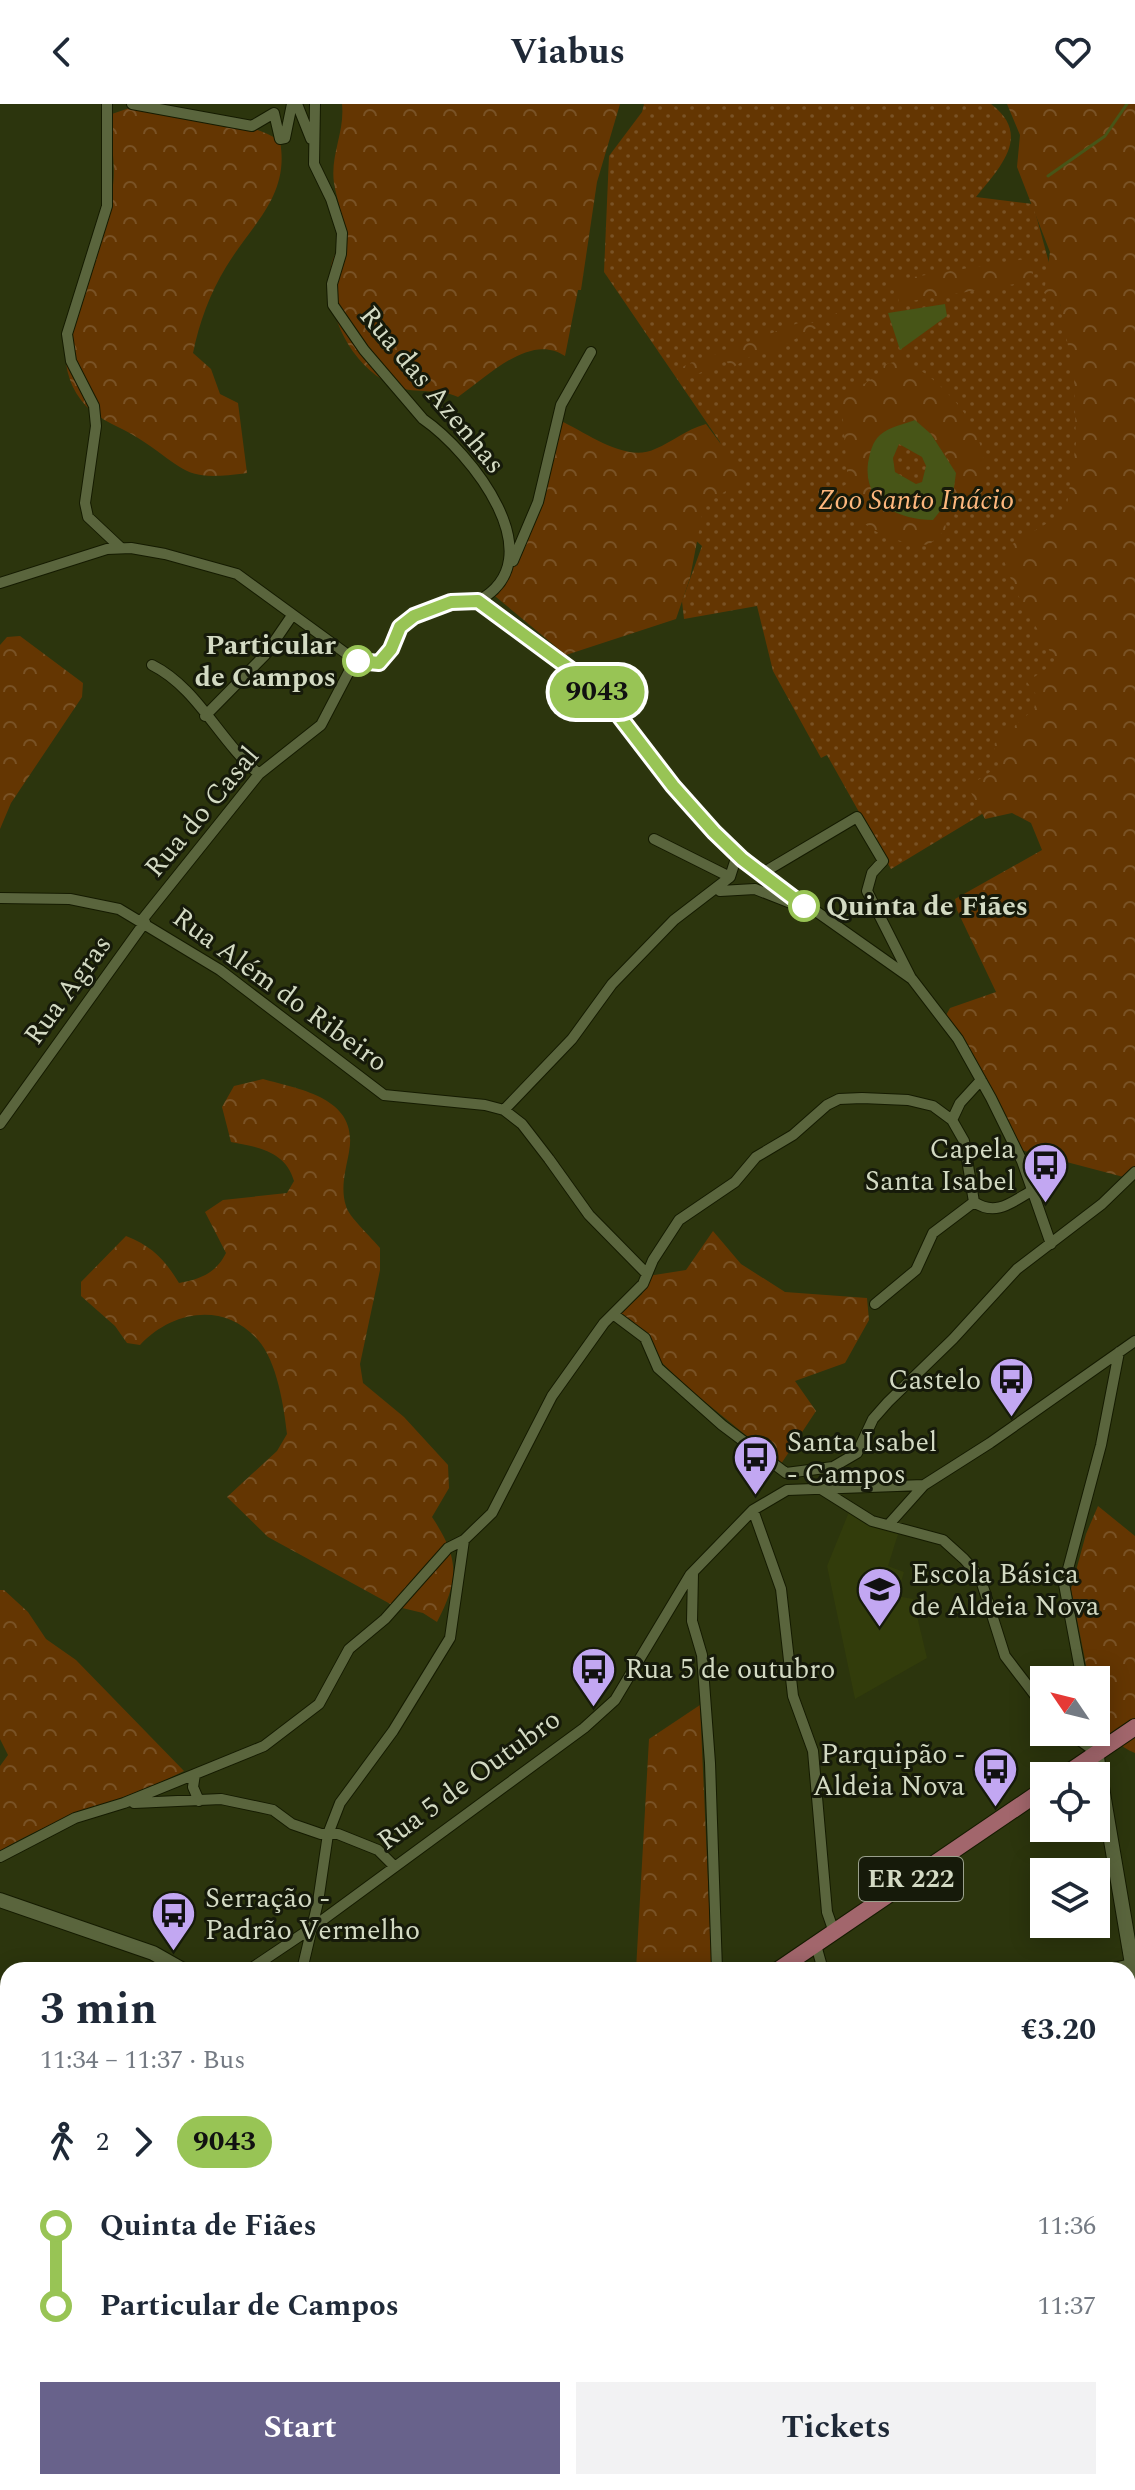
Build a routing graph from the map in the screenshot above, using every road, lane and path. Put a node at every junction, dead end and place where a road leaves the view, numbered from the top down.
1 (107, 104) edge
2 (132, 104) edge
3 (294, 104) edge
4 (315, 104) edge
5 (314, 145) junction
6 (591, 352) dead end
7 (121, 548) junction
8 (508, 574) junction
9 (0, 583) edge
10 (478, 601) junction
11 (291, 617) junction
12 (355, 660) junction
13 (152, 665) dead end
14 (205, 716) junction
15 (259, 774) junction
16 (654, 839) dead end
17 (737, 855) junction
18 (761, 874) junction
19 (730, 877) junction
20 (711, 893) junction
21 (0, 898) edge
22 (810, 910) junction
23 (144, 921) junction
24 (912, 979) junction
25 (981, 1080) junction
26 (504, 1110) junction
27 (952, 1120) junction
28 (0, 1124) edge
29 (1135, 1172) edge
30 (1033, 1190) junction
31 (974, 1202) junction
32 (1051, 1244) junction
33 (647, 1274) junction
34 (875, 1304) dead end
35 (613, 1314) junction
36 (1135, 1341) edge
37 (1119, 1352) junction
38 (786, 1473) junction
39 (924, 1485) junction
40 (820, 1488) junction
41 (787, 1490) junction
42 (753, 1510) junction
43 (890, 1523) junction
44 (464, 1540) junction
45 (693, 1571) junction
46 (1079, 1666) edge
47 (1030, 1689) edge
48 (1135, 1727) edge
49 (1088, 1746) edge
50 (1095, 1746) edge
51 (1096, 1752) junction
52 (1082, 1762) edge
53 (195, 1774) junction
54 (1030, 1799) edge
55 (199, 1801) junction
56 (124, 1803) junction
57 (328, 1834) junction
58 (0, 1857) edge
59 (394, 1866) junction
60 (0, 1900) edge
61 (313, 1927) junction
62 (834, 1932) junction
63 (816, 1945) junction
64 (169, 1962) edge
65 (261, 1962) edge
66 (304, 1962) edge
67 (717, 1962) edge
68 (790, 1962) edge
69 (821, 1962) edge
70 (1131, 1962) edge

1 - 7 street
2 - 3 street
3 - 5 street
4 - 5 street, Rua das Azenhas
5 - 8 street, Rua das Azenhas
6 - 8 street
7 - 9 street
7 - 11 street
8 - 10 street
10 - 12 street
10 - 17 street
11 - 12 street
11 - 14 street
12 - 15 street, Rua do Casal
13 - 14 street
14 - 15 street
15 - 23 street, Rua do Casal
16 - 19 street
17 - 18 street
17 - 19 street
18 - 22 street
18 - 24 street
19 - 20 street
20 - 22 street
20 - 26 street
21 - 23 street, Rua Além do Ribeiro
22 - 24 street
23 - 26 street, Rua Além do Ribeiro
23 - 28 street, Rua Agras
24 - 25 street
25 - 27 street
25 - 30 street
26 - 33 street
27 - 31 street
27 - 33 street
29 - 32 street
30 - 31 street
30 - 32 street
31 - 34 street
32 - 38 street
33 - 35 street
35 - 38 street
35 - 44 street
36 - 37 street
37 - 39 street
37 - 46 street
38 - 41 street
39 - 40 street, Rua 5 de Outubro
39 - 43 street
40 - 41 street, Rua 5 de Outubro
40 - 43 street
41 - 42 street, Rua 5 de Outubro
42 - 45 street, Rua 5 de Outubro
42 - 62 street
43 - 47 street
44 - 53 street
44 - 57 street
45 - 59 street, Rua 5 de Outubro
45 - 67 street
48 - 51 main road
49 - 51 street
50 - 51 street
51 - 52 main road
51 - 70 street
53 - 55 street
53 - 56 street
54 - 62 main road, ER 222
55 - 56 street
55 - 57 street
56 - 58 street
57 - 59 street
57 - 61 street
59 - 61 street, Rua 5 de Outubro
60 - 64 street
61 - 65 street, Rua 5 de Outubro
61 - 66 street
62 - 63 main road, ER 222
63 - 68 main road, ER 222
63 - 69 street

